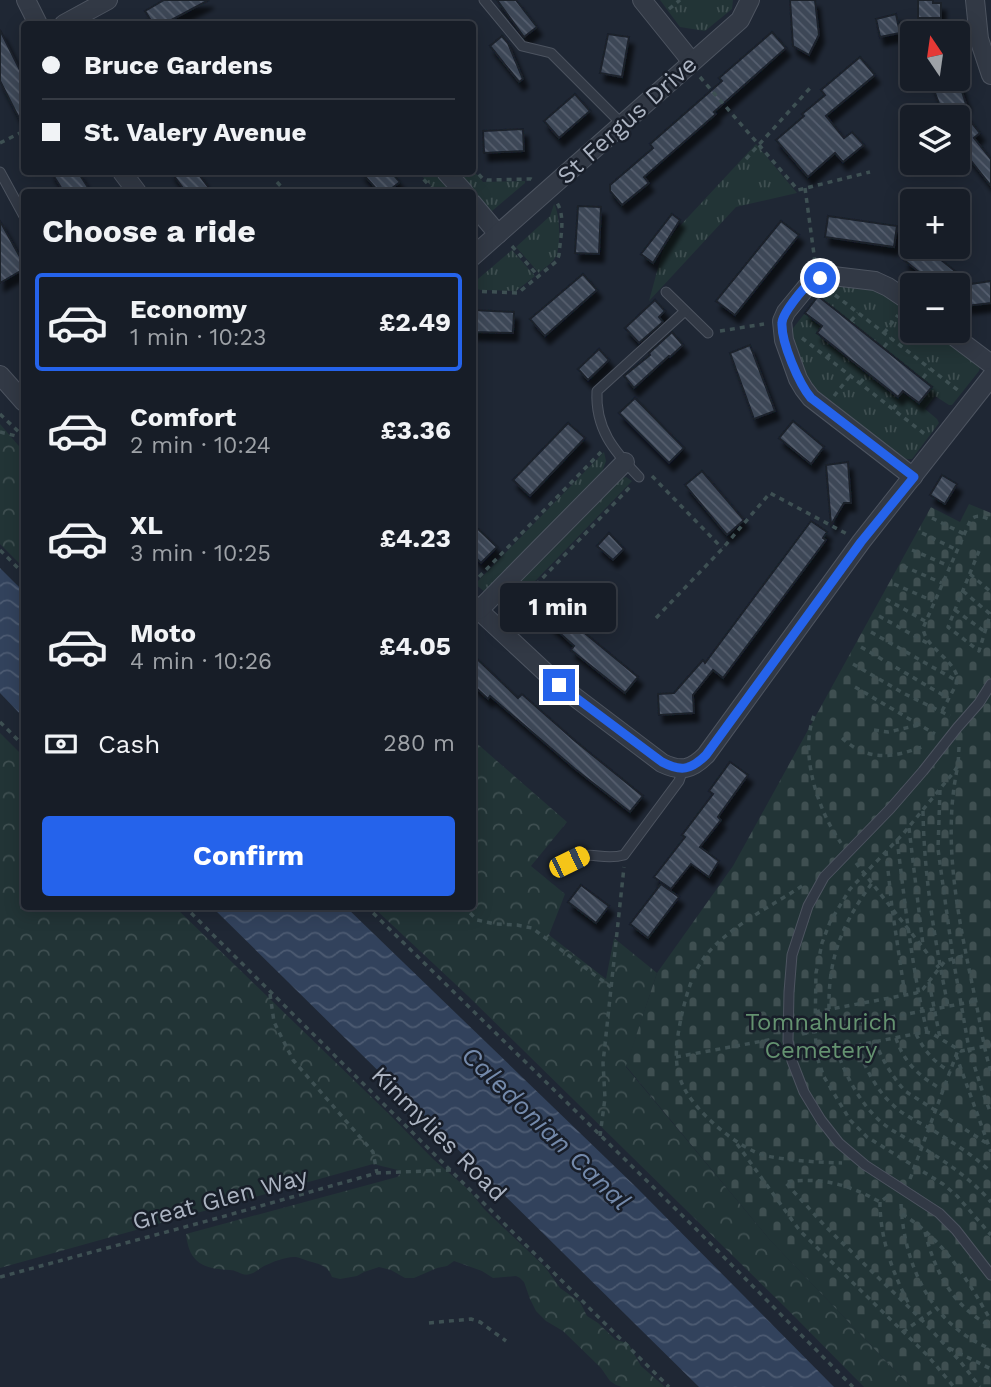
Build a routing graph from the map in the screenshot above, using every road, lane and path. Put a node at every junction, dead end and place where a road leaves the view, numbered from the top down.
1 (26, 0) edge
2 (108, 0) edge
3 (484, 0) edge
4 (642, 0) edge
5 (750, 0) edge
6 (975, 0) edge
7 (36, 21) edge
8 (70, 21) edge
9 (691, 64) junction
10 (991, 75) edge
11 (811, 87) dead end
12 (622, 124) junction
13 (21, 132) edge
14 (0, 143) edge
15 (759, 145) junction
16 (746, 159) dead end
17 (476, 171) edge
18 (0, 172) edge
19 (870, 172) dead end
20 (419, 175) edge
21 (449, 175) edge
22 (277, 182) dead end
23 (805, 188) junction
24 (283, 189) edge
25 (432, 189) edge
26 (461, 189) edge
27 (547, 191) junction
28 (476, 208) edge
29 (21, 210) edge
30 (498, 233) junction
31 (512, 246) dead end
32 (476, 253) edge
33 (815, 262) dead end
34 (539, 277) junction
35 (476, 291) edge
36 (666, 292) dead end
37 (832, 292) dead end
38 (900, 298) edge
39 (685, 311) junction
40 (858, 313) junction
41 (900, 314) edge
42 (782, 321) junction
43 (851, 321) dead end
44 (708, 333) joint
45 (884, 333) junction
46 (801, 337) dead end
47 (891, 338) junction
48 (963, 343) edge
49 (884, 348) dead end
50 (833, 350) dead end
51 (827, 358) junction
52 (991, 364) edge
53 (930, 369) junction
54 (0, 375) edge
55 (850, 376) junction
56 (866, 376) dead end
57 (991, 377) edge
58 (923, 378) dead end
59 (860, 383) junction
60 (961, 393) dead end
61 (21, 399) edge
62 (831, 401) dead end
63 (899, 401) dead end
64 (893, 409) junction
65 (0, 414) edge
66 (0, 432) edge
67 (21, 435) edge
68 (21, 437) edge
69 (929, 437) dead end
70 (610, 443) junction
71 (625, 462) junction
72 (642, 473) joint
73 (914, 477) junction
74 (932, 518) dead end
75 (991, 520) edge
76 (922, 533) dead end
77 (964, 534) junction
78 (861, 542) junction
79 (723, 548) junction
80 (0, 550) edge
81 (912, 550) dead end
82 (957, 550) junction
83 (979, 551) dead end
84 (903, 566) dead end
85 (949, 566) junction
86 (21, 571) edge
87 (970, 574) junction
88 (476, 580) edge
89 (942, 583) junction
90 (894, 584) dead end
91 (963, 591) junction
92 (991, 592) edge
93 (886, 599) dead end
94 (934, 602) junction
95 (476, 607) edge
96 (955, 610) junction
97 (991, 613) edge
98 (879, 616) dead end
99 (656, 618) dead end
100 (925, 621) junction
101 (870, 632) dead end
102 (985, 632) junction
103 (861, 647) dead end
104 (934, 647) junction
105 (853, 664) dead end
106 (957, 681) junction
107 (991, 684) edge
108 (855, 687) dead end
109 (948, 698) junction
110 (942, 711) junction
111 (0, 722) edge
112 (919, 725) junction
113 (874, 730) dead end
114 (953, 731) junction
115 (842, 738) dead end
116 (21, 743) edge
117 (958, 766) junction
118 (683, 769) junction
119 (940, 790) junction
120 (923, 811) junction
121 (909, 827) junction
122 (897, 839) junction
123 (886, 851) junction
124 (624, 855) junction
125 (833, 867) junction
126 (561, 872) dead end
127 (872, 883) dead end
128 (188, 910) edge
129 (370, 910) edge
130 (467, 910) edge
131 (923, 947) dead end
132 (966, 955) junction
133 (953, 958) junction
134 (940, 967) junction
135 (929, 982) junction
136 (611, 987) junction
137 (918, 992) junction
138 (270, 994) junction
139 (905, 995) junction
140 (976, 1001) junction
141 (961, 1004) junction
142 (948, 1006) junction
143 (829, 1009) junction
144 (934, 1009) junction
145 (922, 1011) junction
146 (815, 1012) junction
147 (815, 1031) junction
148 (927, 1032) junction
149 (916, 1034) junction
150 (788, 1036) junction
151 (896, 1038) junction
152 (940, 1039) junction
153 (875, 1041) junction
154 (856, 1045) junction
155 (991, 1045) edge
156 (983, 1046) junction
157 (836, 1049) junction
158 (969, 1049) junction
159 (957, 1052) junction
160 (817, 1053) junction
161 (676, 1057) junction
162 (950, 1071) junction
163 (991, 1072) edge
164 (943, 1090) junction
165 (936, 1110) junction
166 (991, 1114) edge
167 (929, 1128) junction
168 (600, 1136) junction
169 (736, 1141) junction
170 (988, 1144) junction
171 (922, 1147) junction
172 (991, 1152) edge
173 (865, 1165) junction
174 (915, 1166) junction
175 (451, 1170) junction
176 (991, 1172) edge
177 (377, 1173) junction
178 (903, 1189) junction
179 (880, 1202) junction
180 (991, 1202) edge
181 (902, 1214) junction
182 (925, 1230) junction
183 (991, 1235) edge
184 (991, 1275) edge
185 (0, 1277) edge
186 (935, 1309) junction
187 (913, 1312) junction
188 (921, 1319) junction
189 (429, 1323) dead end
190 (991, 1323) edge
191 (903, 1332) junction
192 (506, 1341) dead end
193 (946, 1346) junction
194 (991, 1349) edge
195 (991, 1369) edge
196 (669, 1387) edge
197 (853, 1387) edge
198 (954, 1387) edge
199 (980, 1387) edge

1 - 7 street
2 - 8 street
3 - 12 lane
4 - 9 street
5 - 9 street, St Fergus Drive
6 - 10 street
9 - 12 street, St Fergus Drive
9 - 15 path
11 - 15 path
12 - 27 street, St Fergus Drive
13 - 14 path
15 - 16 path
15 - 23 path
17 - 27 path
18 - 29 lane
19 - 23 path
20 - 25 path
21 - 26 street
22 - 24 path
23 - 33 path
27 - 30 street, St Fergus Drive
27 - 34 path
28 - 30 street
30 - 32 street, St Fergus Drive
31 - 34 path
34 - 35 path
36 - 39 lane
37 - 40 path
38 - 42 street
39 - 44 lane
39 - 70 lane
40 - 43 path
40 - 45 path
41 - 45 path
42 - 44 path
42 - 73 street
45 - 47 path
46 - 51 path
47 - 49 path
47 - 53 path
48 - 52 street
50 - 51 path
51 - 55 path
53 - 58 path
53 - 60 path
54 - 61 street
55 - 59 path
55 - 62 path
56 - 59 path
57 - 73 street
59 - 64 path
63 - 64 path
64 - 69 path
65 - 67 path
66 - 68 path
70 - 71 lane
70 - 88 path
71 - 72 lane
71 - 95 street
72 - 79 path
73 - 78 street
74 - 77 path
75 - 77 path
76 - 82 path
77 - 82 path
78 - 79 path
78 - 118 street
79 - 99 path
80 - 86 path
81 - 85 path
82 - 85 path
83 - 87 path
84 - 89 path
85 - 89 path
87 - 91 path
87 - 92 path
89 - 94 path
90 - 94 path
91 - 96 path
91 - 97 path
93 - 100 path
94 - 100 path
95 - 118 street
96 - 102 path
96 - 102 path
97 - 102 path
98 - 104 path
100 - 104 path
101 - 106 path
103 - 109 path
104 - 106 path
105 - 110 path
106 - 109 path
107 - 114 lane
108 - 112 path
109 - 110 path
110 - 114 path
111 - 116 path
112 - 113 path
112 - 114 path
114 - 115 path
114 - 117 path
114 - 125 lane
117 - 119 path
117 - 132 path
118 - 124 lane
119 - 120 path
119 - 133 path
120 - 121 path
120 - 134 path
121 - 122 path
121 - 131 path
122 - 123 path
122 - 137 path
123 - 139 path
123 - 146 path
124 - 126 lane
124 - 136 path
125 - 150 lane
125 - 161 path
127 - 143 path
128 - 138 path, Kinmylies Road
129 - 168 path
130 - 136 path
132 - 133 path
132 - 140 path
133 - 134 path
133 - 141 path
134 - 135 path
134 - 142 path
135 - 137 path
135 - 144 path
136 - 168 path
137 - 139 path
137 - 145 path
138 - 175 path, Kinmylies Road
138 - 177 path
139 - 143 path
140 - 141 path
140 - 156 path
141 - 142 path
141 - 158 path
142 - 144 path
143 - 146 path
144 - 145 path
144 - 152 path
145 - 147 path
145 - 148 path
146 - 147 path
147 - 150 path
147 - 160 path
148 - 149 path
148 - 152 path
149 - 151 path
149 - 162 path
150 - 161 path
150 - 173 lane
151 - 153 path
151 - 164 path
152 - 159 path
153 - 154 path
153 - 165 path
154 - 157 path
154 - 167 path
155 - 156 path
156 - 158 path
156 - 163 path
157 - 160 path
157 - 171 path
158 - 159 path
158 - 166 path
159 - 162 path
159 - 170 path
160 - 174 path
161 - 169 path
162 - 164 path
164 - 165 path
165 - 167 path
165 - 170 path
167 - 171 path
167 - 176 path
168 - 197 path
169 - 173 path
169 - 191 path
170 - 172 path
171 - 174 path
171 - 180 path
173 - 178 lane
174 - 178 path
174 - 183 path
175 - 177 path, Great Glen Way
175 - 196 path, Kinmylies Road
177 - 185 path, Great Glen Way
178 - 179 path
178 - 181 path
178 - 184 lane
179 - 187 path
179 - 187 path
181 - 182 path
181 - 186 path
182 - 190 path
182 - 190 path
186 - 188 path
186 - 194 path
187 - 188 path
188 - 191 path
188 - 193 path
189 - 192 path
191 - 198 path
193 - 195 path
193 - 199 path

